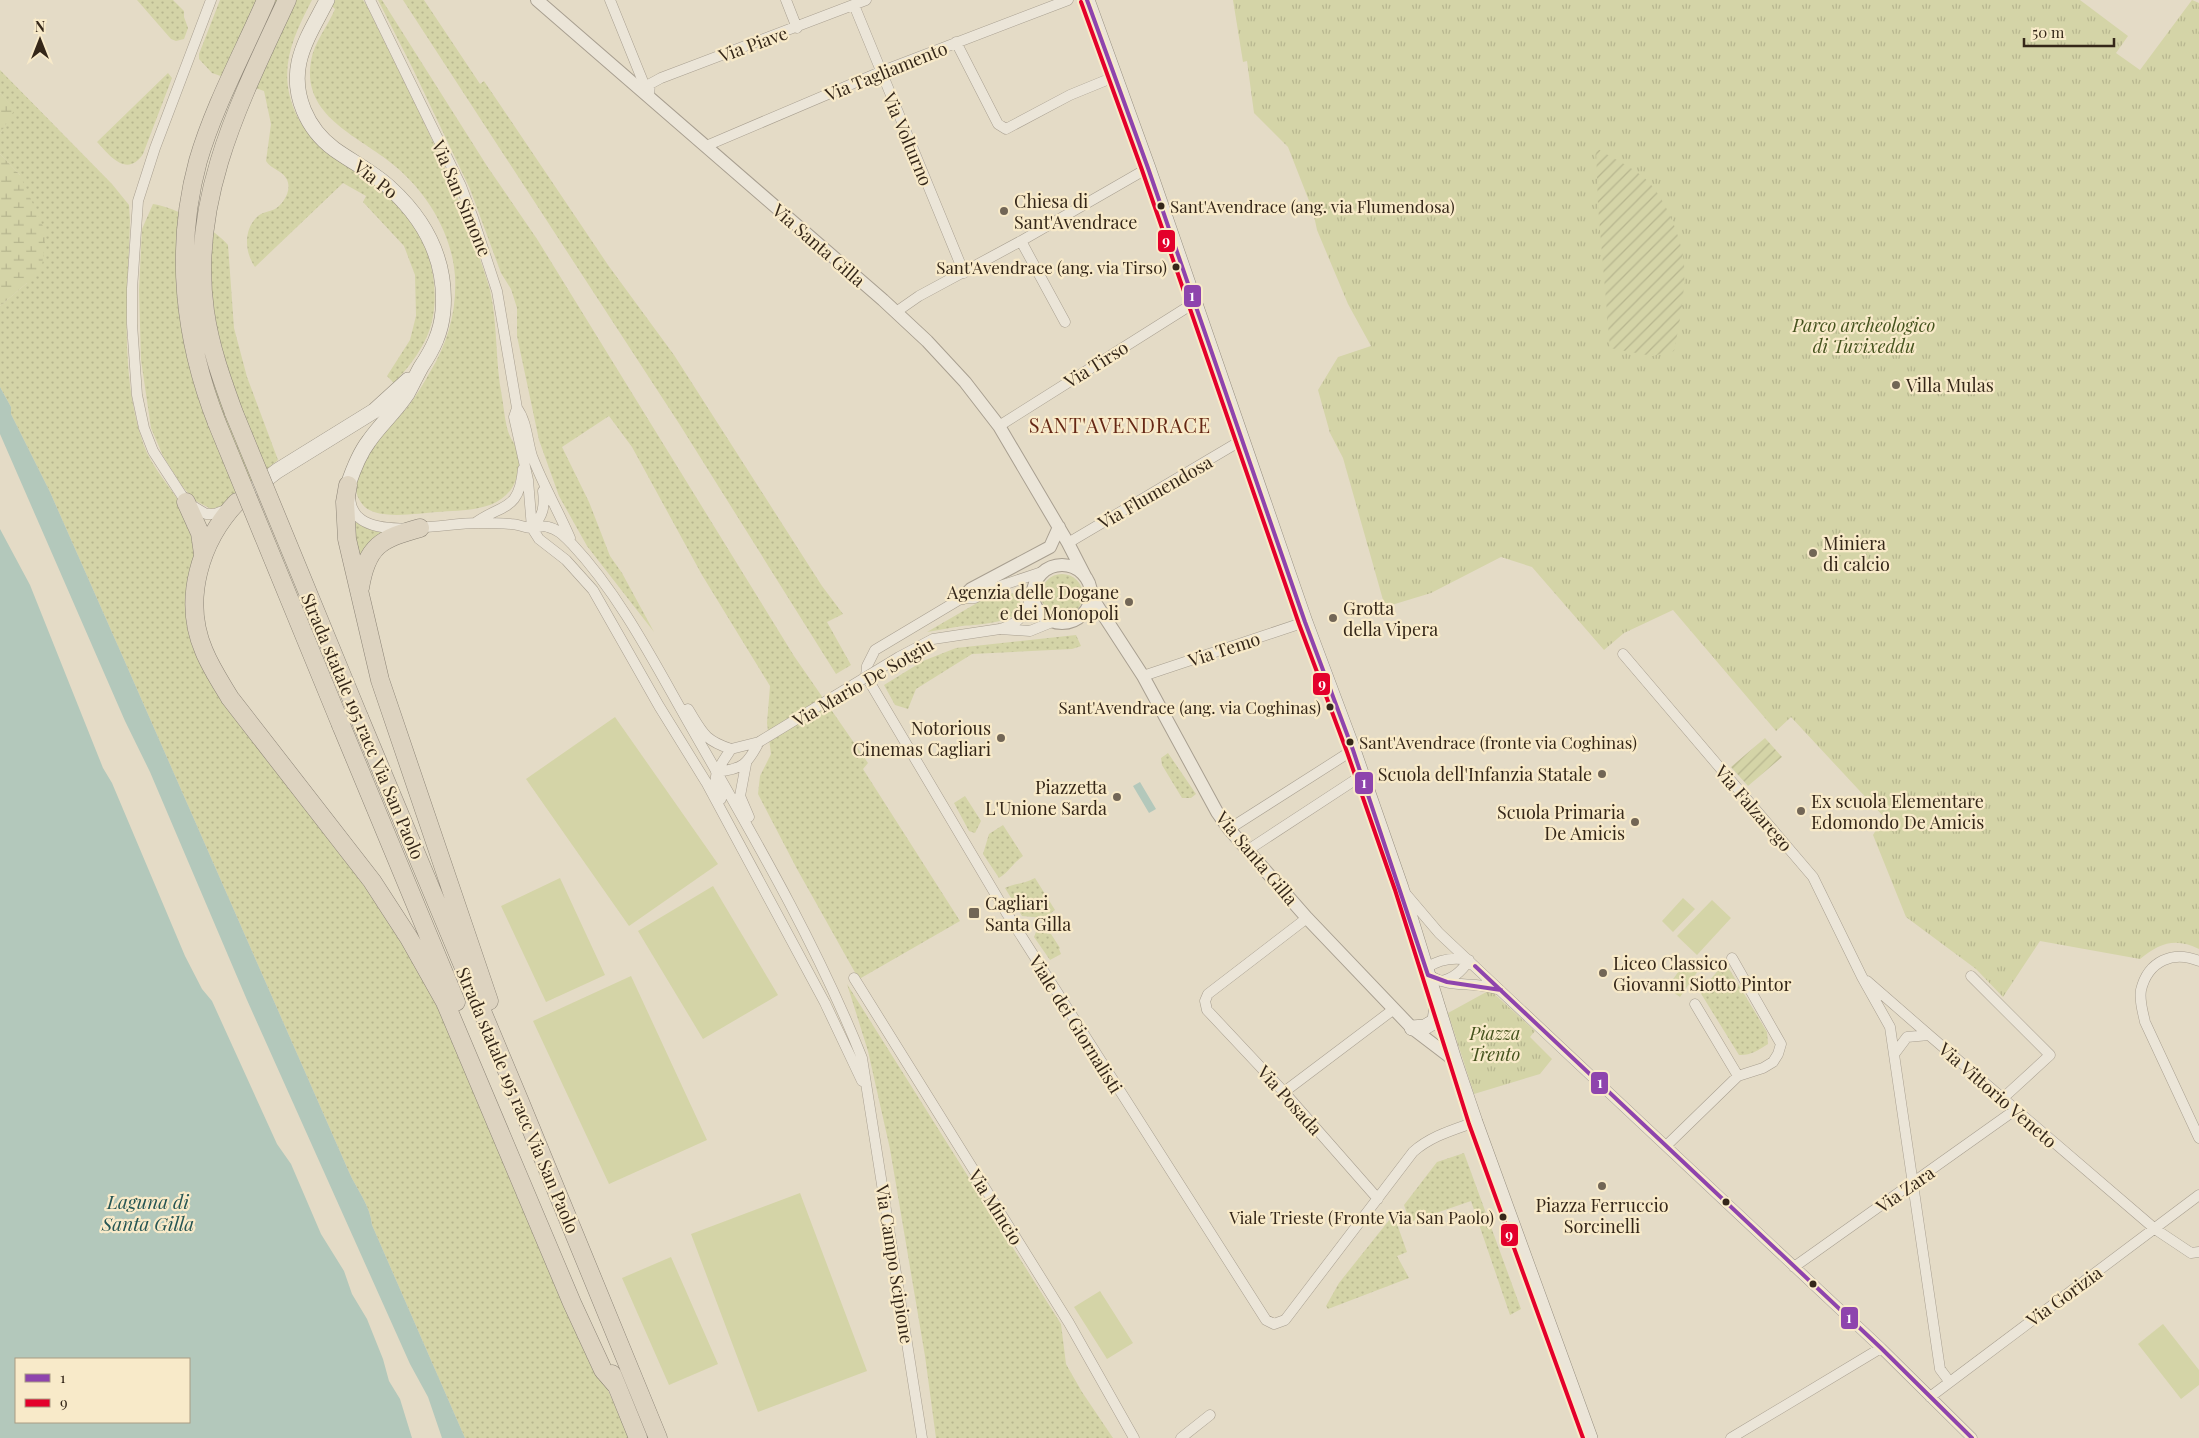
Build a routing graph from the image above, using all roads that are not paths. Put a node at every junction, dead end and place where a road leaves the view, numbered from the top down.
1 (212, 0) edge
2 (266, 0) edge
3 (287, 0) edge
4 (327, 0) edge
5 (370, 0) edge
6 (537, 0) edge
7 (610, 0) edge
8 (786, 0) edge
9 (866, 0) edge
10 (1068, 0) edge
11 (1087, 0) edge
12 (854, 5) junction
13 (797, 28) junction
14 (956, 42) junction
15 (880, 72) junction
16 (1114, 77) junction
17 (649, 95) junction
18 (706, 146) junction
19 (1148, 168) junction
20 (1021, 241) junction
21 (964, 273) junction
22 (1194, 303) junction
23 (896, 312) junction
24 (1065, 322) dead end
25 (421, 368) junction
26 (517, 408) junction
27 (999, 426) junction
28 (1242, 440) junction
29 (524, 456) junction
30 (542, 480) junction
31 (348, 485) junction
32 (186, 502) junction
33 (237, 502) junction
34 (474, 523) junction
35 (1059, 527) junction
36 (420, 528) junction
37 (532, 528) junction
38 (1068, 543) junction
39 (573, 545) junction
40 (203, 554) junction
41 (1056, 566) junction
42 (1042, 572) junction
43 (1086, 578) junction
44 (1032, 595) junction
45 (359, 596) junction
46 (1091, 596) junction
47 (962, 598) junction
48 (1052, 622) junction
49 (1305, 622) junction
50 (1000, 629) junction
51 (645, 648) junction
52 (1623, 654) dead end
53 (1143, 676) junction
54 (668, 721) junction
55 (760, 742) junction
56 (732, 749) junction
57 (1353, 750) junction
58 (746, 764) junction
59 (716, 772) junction
60 (1361, 776) junction
61 (1229, 829) junction
62 (750, 832) junction
63 (740, 848) junction
64 (1248, 850) junction
65 (1401, 888) junction
66 (1307, 918) junction
67 (1732, 958) dead end
68 (1470, 960) junction
69 (2199, 961) edge
70 (1431, 975) junction
71 (1971, 976) dead end
72 (1862, 977) junction
73 (854, 978) dead end
74 (1501, 990) junction
75 (1438, 1004) junction
76 (1696, 1004) dead end
77 (1394, 1009) junction
78 (1412, 1028) junction
79 (1929, 1035) junction
80 (1895, 1053) junction
81 (1454, 1060) junction
82 (1738, 1076) junction
83 (866, 1090) junction
84 (1284, 1092) junction
85 (2002, 1099) junction
86 (2015, 1110) junction
87 (1475, 1122) junction
88 (533, 1134) junction
89 (2199, 1138) edge
90 (1666, 1146) junction
91 (1914, 1182) junction
92 (2199, 1195) edge
93 (1378, 1199) junction
94 (2155, 1229) junction
95 (2199, 1252) edge
96 (1794, 1267) junction
97 (1881, 1348) junction
98 (1949, 1381) junction
99 (616, 1384) junction
100 (1930, 1397) junction
101 (1210, 1415) dead end
102 (638, 1438) edge
103 (658, 1438) edge
104 (922, 1438) edge
105 (1134, 1438) edge
106 (1181, 1438) edge
107 (1590, 1438) edge
108 (1731, 1438) edge
109 (1972, 1438) edge

1 - 32 street
2 - 99 highway, Strada statale 195 racc Via San Paolo, bridge
3 - 88 highway, Strada statale 195 racc Via San Paolo, bridge
4 - 25 main road, Via Po
5 - 26 street, Via San Simone
6 - 17 street, Via Santa Gilla
7 - 17 street
8 - 13 street
9 - 12 street, Via Piave
10 - 14 street, Via Tagliamento
11 - 16 main road
12 - 13 street, Via Piave
12 - 15 street, Via Volturno
13 - 17 street, Via Piave
14 - 15 street, Via Tagliamento
14 - 16 street
15 - 18 street, Via Tagliamento
15 - 21 street, Via Volturno
16 - 19 main road
17 - 18 street, Via Santa Gilla
18 - 23 street, Via Santa Gilla
19 - 20 street
19 - 22 main road
20 - 21 street
20 - 24 street
21 - 23 street
22 - 27 street, Via Tirso
22 - 28 main road
23 - 27 street, Via Santa Gilla
25 - 31 main road, Via Po
25 - 33 main road, Via Po
26 - 29 street, Via San Simone
26 - 30 street, Via San Simone
27 - 35 street, Via Santa Gilla
28 - 38 street, Via Flumendosa
28 - 49 main road
29 - 34 street
29 - 37 street, Via San Simone
30 - 37 street
30 - 39 street, Via San Simone
31 - 36 street
31 - 45 highway
32 - 33 street
32 - 40 highway
33 - 40 highway
34 - 36 street
34 - 37 street
35 - 38 street, Via Santa Gilla
35 - 41 street
35 - 47 street
36 - 45 highway
37 - 39 street, Via Campo Scipione
37 - 54 street, Via Campo Scipione
38 - 43 street, Via Santa Gilla
39 - 51 street, Via Campo Scipione
40 - 99 highway
41 - 42 street
41 - 43 street
42 - 44 street
42 - 47 street, Viale dei Giornalisti
43 - 46 street, Via Santa Gilla
44 - 48 street
44 - 50 street, Via Mario De Sotgiu
45 - 88 highway
46 - 48 street
46 - 53 street, Via Santa Gilla
47 - 93 street, Viale dei Giornalisti
48 - 50 street, Via Mario De Sotgiu
49 - 53 street, Via Temo
49 - 57 main road
50 - 55 street, Via Mario De Sotgiu, bridge
51 - 56 street, Via Campo Scipione
51 - 59 street, Via Campo Scipione
52 - 72 street, Via Falzarego
53 - 61 street, Via Santa Gilla
54 - 59 street, Via Campo Scipione
54 - 63 street, Via Campo Scipione
55 - 56 street, Via Mario De Sotgiu
55 - 58 street, Via Mario De Sotgiu
56 - 59 street
57 - 60 main road
57 - 61 street
58 - 59 street
58 - 62 street, Via Campo Scipione
59 - 62 street, Via Campo Scipione
59 - 63 street, Via Campo Scipione
60 - 64 street
60 - 65 main road
61 - 64 street, Via Santa Gilla
62 - 83 street, Via Campo Scipione
63 - 83 street, Via Campo Scipione
64 - 66 street, Via Santa Gilla
65 - 68 street
65 - 70 main road
66 - 77 street, Via Santa Gilla
66 - 84 street, Via Posada
67 - 82 street
68 - 70 street
68 - 70 street
68 - 74 street
69 - 89 street
70 - 74 street
70 - 75 main road
71 - 85 street
72 - 79 street, Via Falzarego
72 - 80 street, Via Falzarego
73 - 105 street, Via Mincio
74 - 90 street
75 - 78 main road
75 - 81 main road
76 - 82 street
77 - 78 street, Via Santa Gilla
77 - 84 street
78 - 81 street, Via Santa Gilla
79 - 80 street, Via Vittorio Veneto
79 - 85 street, Via Vittorio Veneto
80 - 91 street
81 - 87 main road
82 - 90 street
83 - 104 street, Via Campo Scipione
84 - 93 street, Via Posada
85 - 86 street, Via Vittorio Veneto
86 - 91 street, Via Zara
86 - 94 street, Via Vittorio Veneto
87 - 93 street
87 - 107 main road
88 - 103 highway, Strada statale 195 racc Via San Paolo
90 - 96 street
91 - 96 street, Via Zara
91 - 98 street
92 - 94 street, Via Gorizia
94 - 95 street, Via Vittorio Veneto
94 - 98 street, Via Gorizia
96 - 97 street
97 - 100 street
97 - 108 street
98 - 100 street, Via Gorizia
99 - 102 highway, Strada statale 195 racc Via San Paolo
100 - 109 street
101 - 106 street

